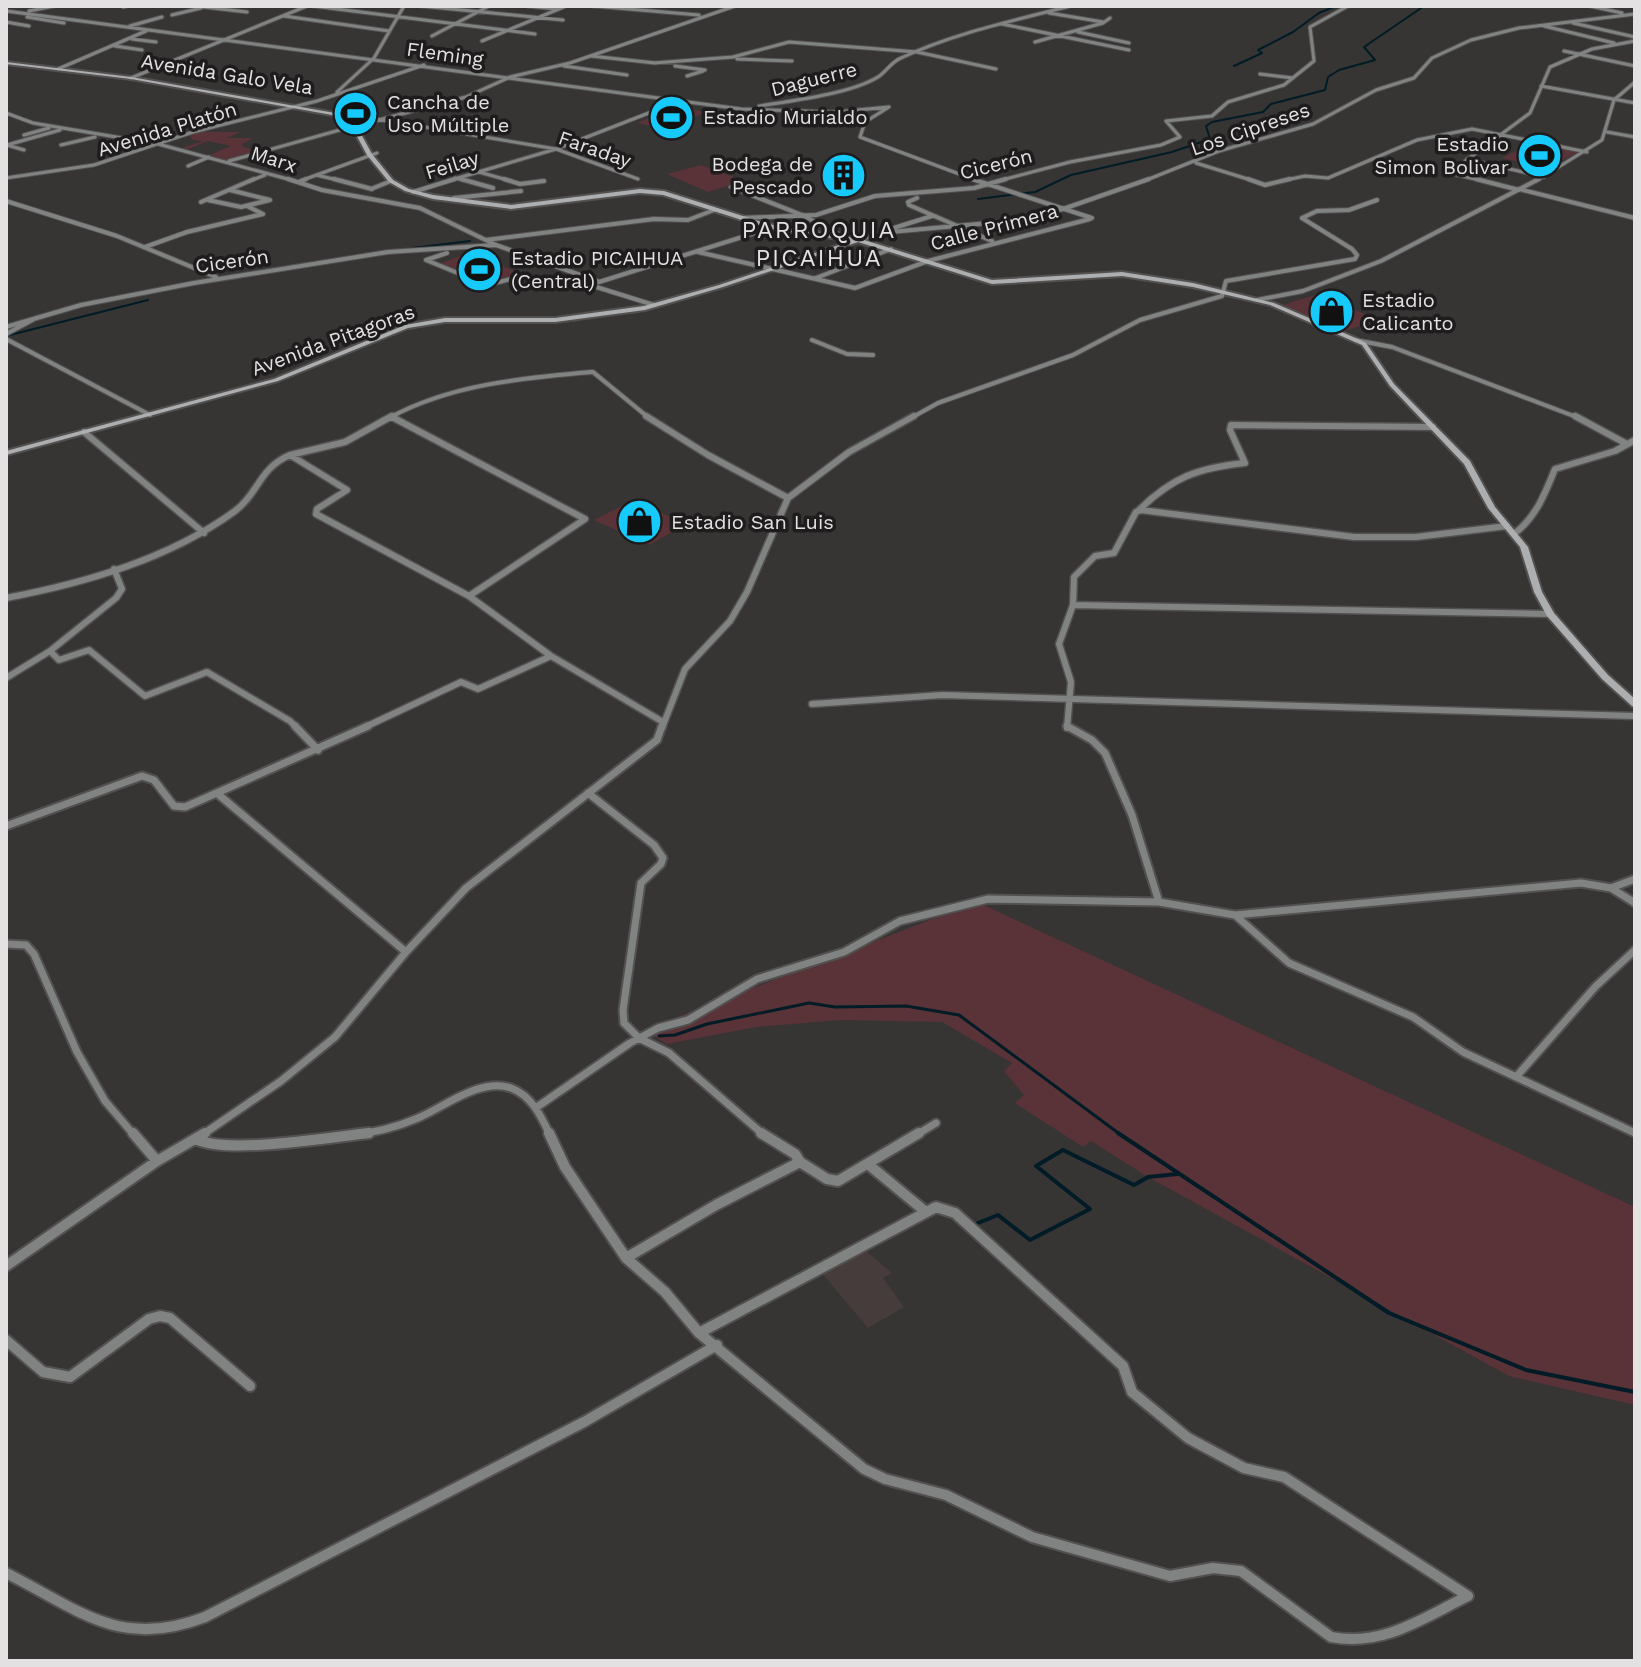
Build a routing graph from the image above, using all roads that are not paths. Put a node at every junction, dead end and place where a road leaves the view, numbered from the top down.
1 (54, 6) edge
2 (195, 6) edge
3 (307, 6) edge
4 (313, 6) edge
5 (404, 6) edge
6 (421, 6) edge
7 (459, 6) edge
8 (489, 6) edge
9 (527, 6) edge
10 (566, 6) edge
11 (593, 6) edge
12 (735, 6) edge
13 (1070, 6) edge
14 (1348, 6) edge
15 (1590, 6) edge
16 (203, 7) edge
17 (453, 9) junction
18 (559, 9) junction
19 (1053, 10) junction
20 (479, 11) junction
21 (23, 12) junction
22 (247, 12) dead end
23 (1043, 12) junction
24 (6, 14) edge
25 (37, 14) junction
26 (1635, 14) edge
27 (172, 15) dead end
28 (1628, 15) junction
29 (282, 16) junction
30 (704, 16) junction
31 (162, 17) dead end
32 (398, 17) junction
33 (539, 17) junction
34 (563, 20) dead end
35 (6, 22) edge
36 (1103, 22) junction
37 (1567, 22) junction
38 (64, 23) dead end
39 (1000, 23) junction
40 (455, 24) junction
41 (1538, 25) junction
42 (29, 26) dead end
43 (124, 27) junction
44 (148, 30) junction
45 (508, 30) junction
46 (389, 31) junction
47 (1083, 31) junction
48 (535, 34) dead end
49 (1060, 35) junction
50 (432, 36) dead end
51 (1067, 36) junction
52 (130, 38) junction
53 (1635, 39) edge
54 (225, 40) junction
55 (482, 41) dead end
56 (156, 42) dead end
57 (1616, 43) junction
58 (113, 46) junction
59 (1116, 47) junction
60 (142, 50) dead end
61 (1129, 50) dead end
62 (1564, 51) dead end
63 (917, 52) junction
64 (1581, 55) junction
65 (589, 56) junction
66 (374, 58) junction
67 (727, 58) junction
68 (792, 61) dead end
69 (6, 62) edge
70 (654, 63) junction
71 (424, 65) junction
72 (562, 66) junction
73 (1635, 66) edge
74 (60, 68) junction
75 (996, 69) dead end
76 (1260, 74) dead end
77 (627, 75) dead end
78 (687, 76) dead end
79 (133, 77) junction
80 (510, 77) junction
81 (1293, 78) junction
82 (1635, 82) edge
83 (1541, 86) junction
84 (1632, 88) edge
85 (332, 96) junction
86 (1614, 100) junction
87 (679, 101) junction
88 (1635, 103) edge
89 (300, 105) junction
90 (741, 109) junction
91 (6, 113) edge
92 (380, 120) junction
93 (356, 123) junction
94 (53, 127) junction
95 (65, 129) junction
96 (1607, 132) junction
97 (1504, 134) junction
98 (24, 135) dead end
99 (101, 135) junction
100 (1635, 137) edge
101 (158, 144) junction
102 (61, 145) dead end
103 (556, 149) junction
104 (24, 150) dead end
105 (1587, 152) junction
106 (374, 154) junction
107 (211, 156) junction
108 (1467, 159) junction
109 (229, 161) junction
110 (1196, 163) junction
111 (188, 166) dead end
112 (477, 171) junction
113 (266, 174) junction
114 (316, 175) junction
115 (1544, 177) junction
116 (6, 178) edge
117 (453, 178) junction
118 (638, 179) dead end
119 (391, 181) junction
120 (544, 181) dead end
121 (297, 183) junction
122 (987, 185) junction
123 (731, 187) dead end
124 (493, 188) dead end
125 (372, 189) junction
126 (230, 190) junction
127 (1520, 190) junction
128 (416, 191) junction
129 (521, 191) dead end
130 (926, 194) junction
131 (357, 195) junction
132 (454, 198) junction
133 (208, 200) junction
134 (1377, 200) dead end
135 (6, 201) edge
136 (201, 202) dead end
137 (247, 206) junction
138 (1063, 209) junction
139 (714, 210) junction
140 (802, 215) junction
141 (932, 216) junction
142 (739, 217) junction
143 (1635, 218) edge
144 (774, 227) junction
145 (959, 228) junction
146 (879, 233) junction
147 (842, 236) junction
148 (859, 240) junction
149 (484, 241) junction
150 (993, 242) junction
151 (496, 245) junction
152 (145, 247) junction
153 (891, 249) junction
154 (456, 251) junction
155 (698, 252) junction
156 (928, 261) junction
157 (771, 270) junction
158 (216, 277) junction
159 (814, 279) junction
160 (599, 282) junction
161 (584, 284) junction
162 (1193, 285) junction
163 (1222, 291) junction
164 (1210, 299) junction
165 (1257, 300) junction
166 (654, 305) junction
167 (41, 314) junction
168 (6, 327) edge
169 (6, 337) edge
170 (812, 340) dead end
171 (1355, 340) junction
172 (873, 355) dead end
173 (150, 415) junction
174 (392, 417) junction
175 (1433, 427) junction
176 (84, 432) junction
177 (1635, 440) edge
178 (1625, 443) junction
179 (6, 453) edge
180 (290, 455) junction
181 (788, 498) junction
182 (1138, 511) junction
183 (1507, 526) junction
184 (204, 533) junction
185 (1514, 534) junction
186 (114, 569) junction
187 (469, 596) junction
188 (6, 598) edge
189 (1073, 605) junction
190 (1550, 614) junction
191 (50, 651) junction
192 (551, 656) junction
193 (6, 678) edge
194 (1068, 699) junction
195 (812, 704) dead end
196 (1635, 704) edge
197 (1635, 716) edge
198 (663, 722) junction
199 (318, 750) junction
200 (588, 793) junction
201 (219, 795) junction
202 (6, 826) edge
203 (1635, 879) edge
204 (1611, 888) junction
205 (1159, 902) junction
206 (1635, 903) edge
207 (1235, 915) junction
208 (6, 944) edge
209 (1635, 950) edge
210 (406, 952) junction
211 (639, 1038) junction
212 (1516, 1077) junction
213 (537, 1107) junction
214 (936, 1123) dead end
215 (1635, 1133) edge
216 (196, 1139) junction
217 (157, 1161) junction
218 (800, 1162) junction
219 (869, 1165) junction
220 (926, 1212) junction
221 (626, 1258) junction
222 (6, 1266) edge
223 (699, 1333) junction
224 (6, 1340) edge
225 (717, 1345) junction
226 (250, 1386) dead end
227 (6, 1573) edge

1 - 21 street
2 - 16 street
3 - 29 street
4 - 32 street
5 - 32 street
6 - 17 street
7 - 17 street
8 - 20 street
9 - 18 street
10 - 18 street
11 - 30 street
12 - 30 street
13 - 19 street, Daguerre
14 - 81 street
15 - 28 street
16 - 22 street
16 - 27 street
17 - 20 street
18 - 33 street
19 - 23 street, Daguerre
19 - 36 street
20 - 33 street
20 - 40 street
21 - 24 street, Fleming
21 - 25 street, Fleming
23 - 36 street
23 - 39 street, Daguerre
25 - 38 street
25 - 43 street, Fleming
26 - 28 street, Los Cipreses
28 - 37 street, Los Cipreses
29 - 46 street
29 - 54 street
30 - 65 street
31 - 43 street
32 - 40 street
32 - 46 street
33 - 34 street
33 - 45 street
35 - 42 street
36 - 47 street
37 - 41 street, Los Cipreses
37 - 53 street
39 - 49 street
39 - 63 street, Daguerre
40 - 45 street
40 - 50 street
41 - 57 street
41 - 110 street, Los Cipreses
43 - 44 street, Fleming
44 - 52 street
44 - 54 street, Fleming
45 - 48 street
45 - 55 street
46 - 66 street
47 - 49 street
47 - 51 street
47 - 59 street
49 - 51 street
49 - 51 street
51 - 59 street
52 - 56 street
52 - 58 street
53 - 57 street
54 - 66 street, Fleming
54 - 79 street
57 - 64 street
58 - 60 street
58 - 74 street
59 - 61 street
62 - 64 street
63 - 67 street
63 - 75 street
63 - 90 street, Daguerre
64 - 73 street
64 - 83 street
65 - 70 street
65 - 72 street
66 - 71 street, Fleming
66 - 85 street
67 - 68 street
67 - 70 street
69 - 74 main road, Avenida Galo Vela
70 - 78 street
71 - 80 street, Fleming
71 - 85 street, Avenida Platón
72 - 77 street
72 - 80 street
74 - 79 main road, Avenida Galo Vela
76 - 81 street
79 - 89 main road, Avenida Galo Vela
80 - 87 street, Fleming
80 - 92 street
81 - 122 street, Cicerón
82 - 84 street
83 - 86 street
83 - 97 street
84 - 86 street
85 - 89 street, Avenida Platón
86 - 88 street
86 - 96 street
87 - 90 street, Fleming
87 - 103 street, Feilay
89 - 93 main road, Avenida Galo Vela
89 - 101 street, Avenida Platón
90 - 122 street, Fleming
91 - 94 street, Marx
92 - 93 street, Faraday
92 - 93 street
92 - 103 street, Faraday
93 - 106 main road
93 - 109 street
94 - 95 street, Marx
94 - 98 street
95 - 99 street, Marx
95 - 104 street
96 - 100 street
96 - 105 street
97 - 105 street
97 - 108 street
97 - 110 street
99 - 101 street, Marx
99 - 102 street
101 - 107 street, Marx
101 - 116 street, Avenida Platón
103 - 112 street, Feilay
103 - 118 street, Faraday
105 - 115 street
106 - 114 street
106 - 119 main road
106 - 128 main road
107 - 109 street, Marx
107 - 111 street
108 - 115 street
108 - 127 street
109 - 113 street, Marx
110 - 138 street, Los Cipreses
112 - 117 street, Feilay
112 - 120 street
113 - 121 street, Marx
113 - 126 street
114 - 121 street
114 - 125 street
115 - 127 street
117 - 124 street
117 - 128 street, Feilay
119 - 125 street
119 - 128 main road
121 - 131 street, Marx
122 - 130 street, Cicerón
122 - 138 street
123 - 140 street
125 - 131 street
126 - 133 street
126 - 137 street
127 - 143 street
127 - 165 street
128 - 132 main road
128 - 139 main road
129 - 132 street
130 - 140 street, Cicerón
130 - 141 street
131 - 149 street, Marx
132 - 142 main road
133 - 136 street
133 - 137 street
134 - 163 street
135 - 152 street
137 - 152 street
138 - 145 street, Los Cipreses
138 - 150 street, Calle Primera
139 - 142 main road
139 - 149 street
140 - 142 street, Cicerón
140 - 147 street
141 - 145 street
141 - 146 street
142 - 144 main road
144 - 147 main road
144 - 155 street
145 - 146 street, Los Cipreses
145 - 150 street
146 - 148 street, Los Cipreses
147 - 148 main road
148 - 153 main road
148 - 157 main road, Avenida Pitagoras
149 - 151 street, Marx
150 - 156 street, Calle Primera
151 - 154 street, Cicerón
151 - 160 street, Marx
152 - 158 street
153 - 156 main road
153 - 159 street
154 - 158 street, Cicerón
154 - 161 street
155 - 157 street, Calle Primera
155 - 160 street
156 - 159 street, Calle Primera
156 - 162 main road
157 - 159 street, Calle Primera
157 - 166 main road, Avenida Pitagoras
158 - 167 street, Cicerón
160 - 161 street
161 - 166 street
162 - 163 main road
162 - 164 street
163 - 164 street
163 - 165 main road
164 - 181 street
165 - 171 main road
166 - 173 main road, Avenida Pitagoras
167 - 168 street, Cicerón
167 - 169 street
169 - 173 street
170 - 172 street
171 - 175 main road
171 - 178 street
173 - 176 main road, Avenida Pitagoras
174 - 180 street
174 - 181 street
174 - 187 street
175 - 182 street
175 - 183 main road
176 - 179 main road, Avenida Pitagoras
176 - 184 street
177 - 178 street
178 - 185 street
180 - 184 street
180 - 187 street
181 - 198 street
182 - 183 street
182 - 189 street
183 - 185 main road
184 - 186 street
185 - 190 main road
186 - 188 street
186 - 191 street
187 - 192 street
189 - 190 street
189 - 194 street
190 - 196 main road
191 - 193 street
191 - 199 street
192 - 198 street
192 - 199 street
194 - 195 street
194 - 197 street
194 - 205 street
198 - 200 street
199 - 201 street
200 - 210 street
200 - 211 street
201 - 202 street
201 - 210 street
203 - 204 street
204 - 206 street
204 - 207 street
205 - 207 street
205 - 211 street
207 - 212 street
208 - 217 street
209 - 212 street
210 - 216 street
211 - 213 street
211 - 218 street
212 - 215 street
213 - 216 street
213 - 221 street
214 - 219 street
216 - 217 street
217 - 222 street
218 - 219 street
218 - 221 street
219 - 220 street
220 - 223 street
220 - 225 street
221 - 223 street
223 - 225 street
224 - 226 street
225 - 227 street

